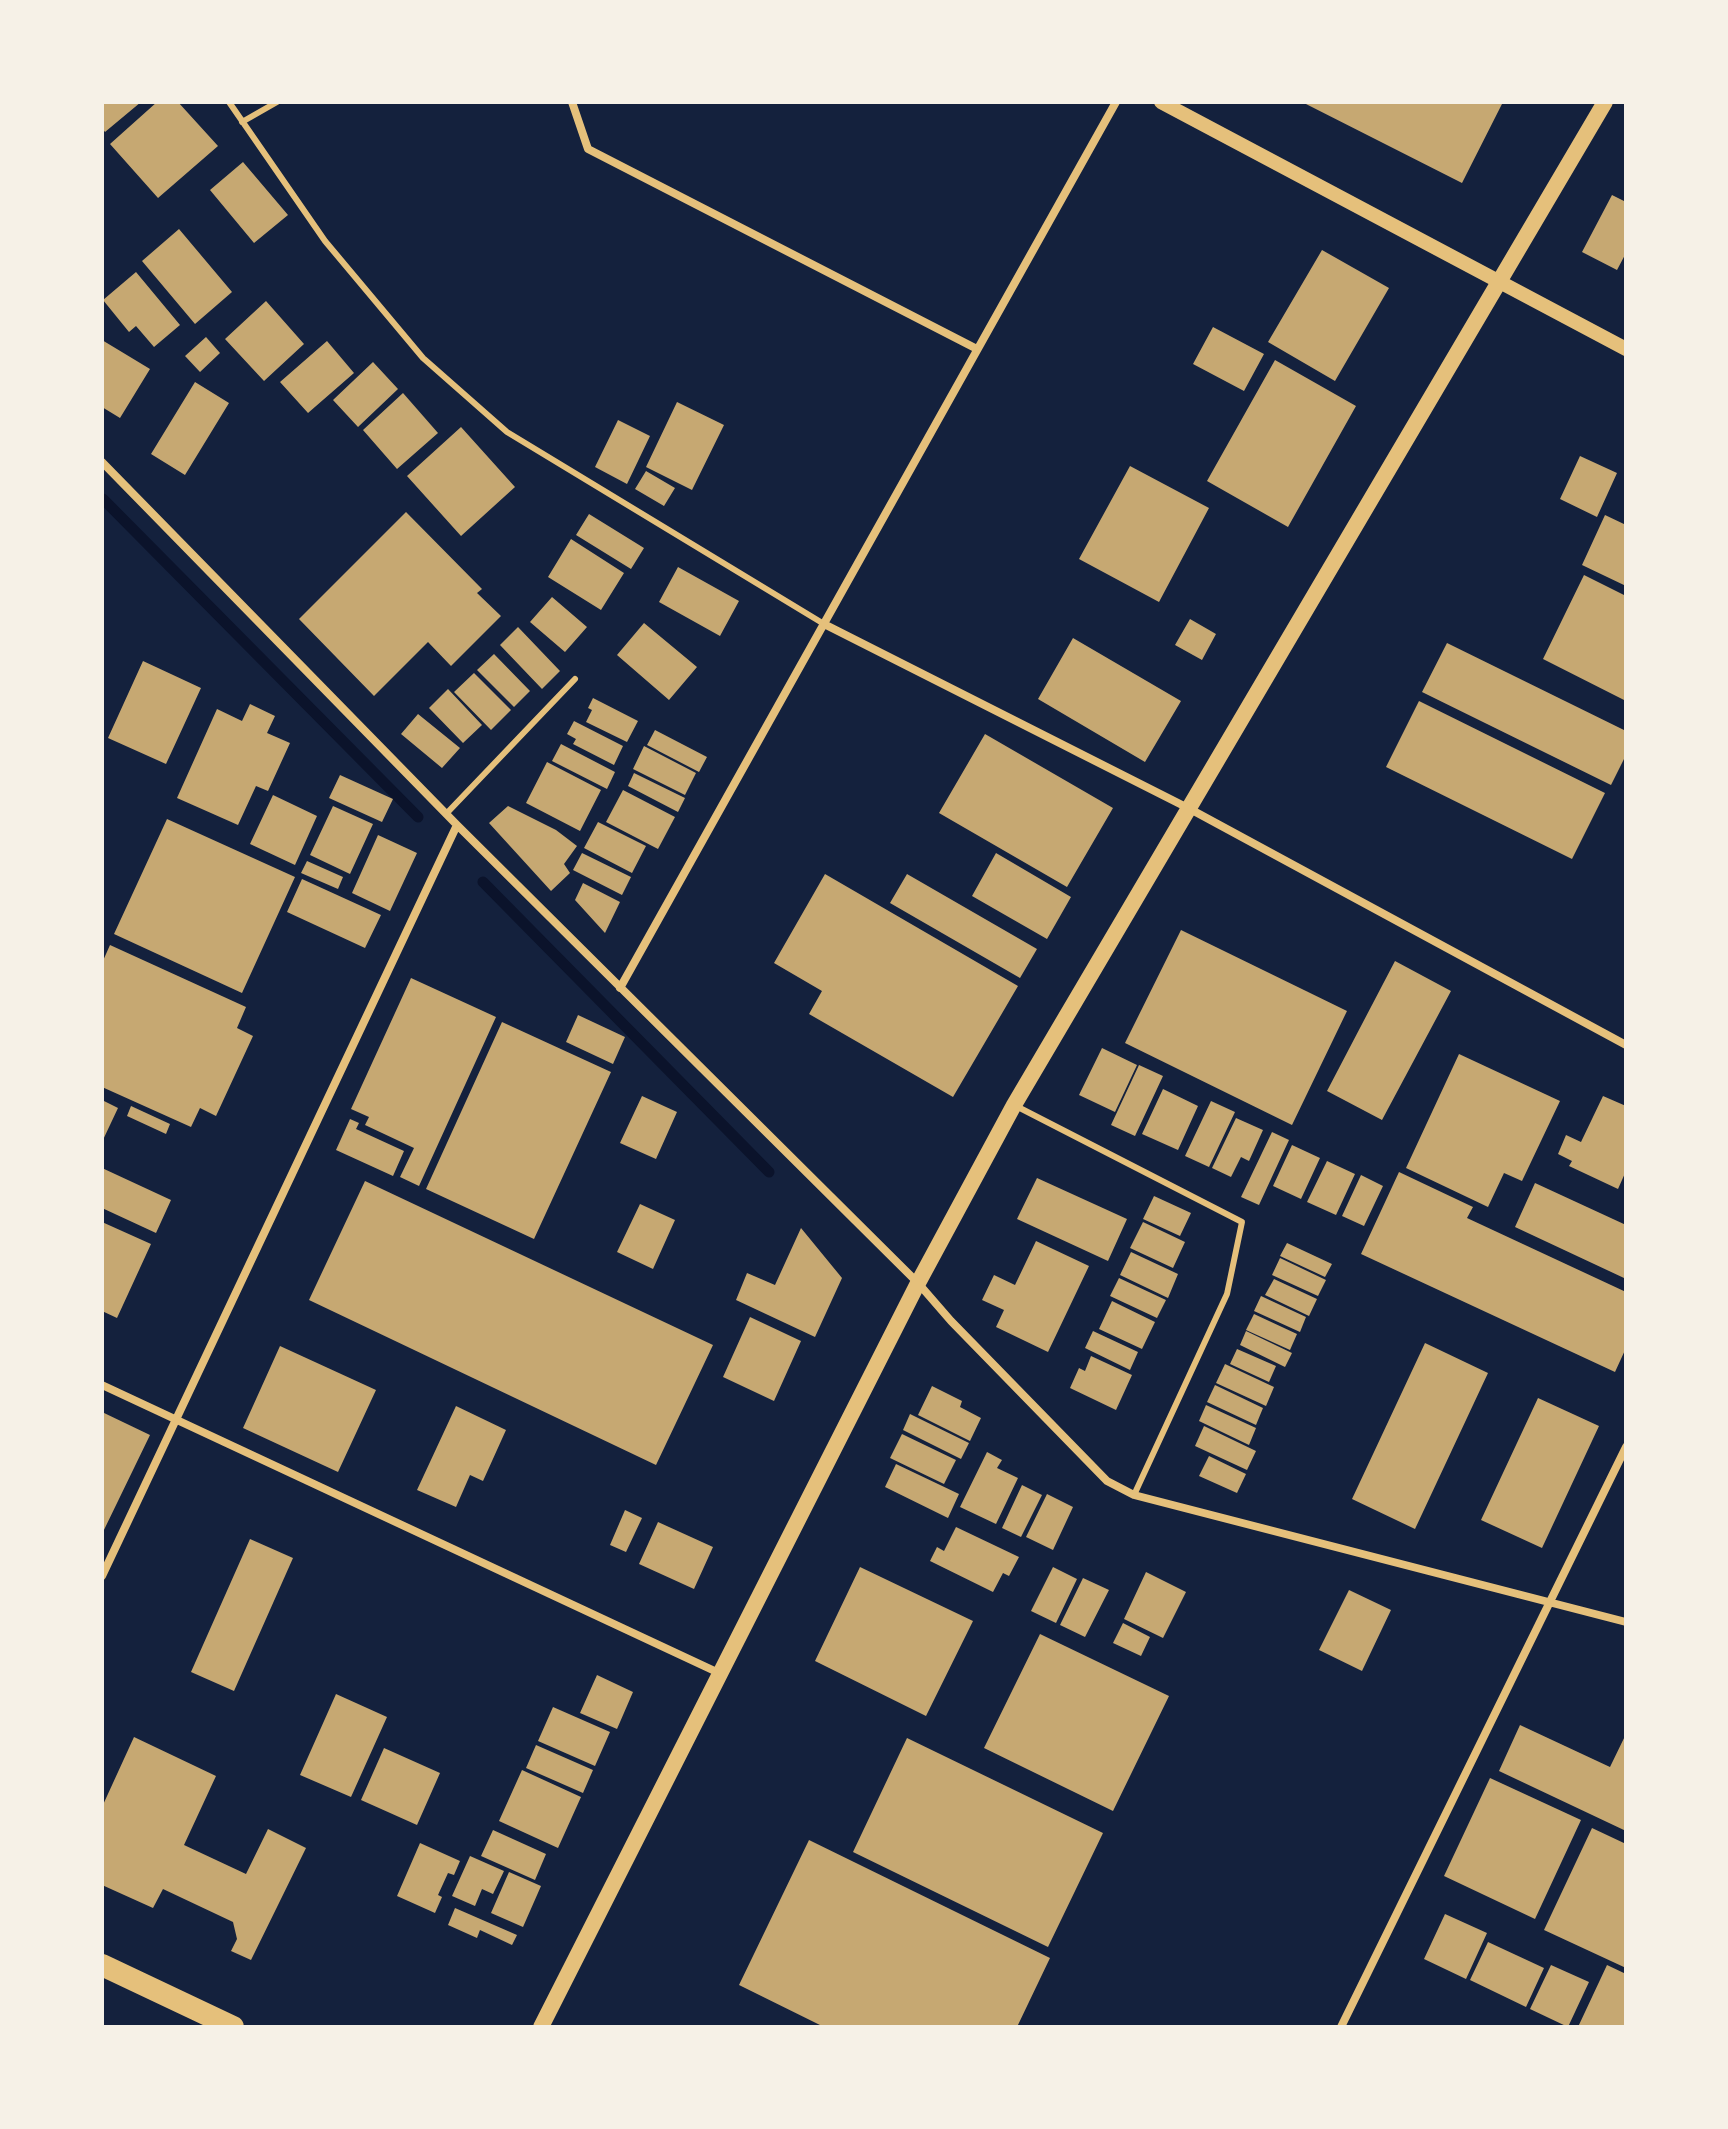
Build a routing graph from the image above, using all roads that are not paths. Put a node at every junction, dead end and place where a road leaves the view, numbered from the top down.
1 (229, 102) edge
2 (277, 102) edge
3 (572, 102) edge
4 (1116, 102) edge
5 (1161, 102) edge
6 (1605, 102) edge
7 (242, 122) junction
8 (1499, 280) junction
9 (977, 349) junction
10 (1626, 349) edge
11 (102, 462) edge
12 (824, 624) junction
13 (575, 679) dead end
14 (1190, 809) junction
15 (446, 814) junction
16 (457, 825) junction
17 (620, 988) junction
18 (1626, 1045) edge
19 (1014, 1105) junction
20 (918, 1283) junction
21 (102, 1385) edge
22 (176, 1420) junction
23 (1626, 1447) edge
24 (1134, 1495) junction
25 (102, 1576) edge
26 (1550, 1603) junction
27 (1626, 1622) edge
28 (719, 1673) junction
29 (102, 1965) edge
30 (233, 2027) edge
31 (541, 2027) edge
32 (1341, 2027) edge

1 - 7 lane
2 - 7 lane
3 - 9 street
4 - 9 street
5 - 8 street
6 - 8 main road
7 - 12 lane
8 - 10 street
8 - 14 main road
9 - 12 street
11 - 15 street
12 - 14 street
12 - 17 street
13 - 15 lane
14 - 18 street
14 - 19 main road
15 - 16 street
16 - 17 street
16 - 22 street
17 - 20 street
19 - 20 main road
19 - 24 lane
20 - 24 street
20 - 28 main road
21 - 22 street
22 - 25 street
22 - 28 street
23 - 26 street
24 - 26 street
26 - 27 street
26 - 32 street
28 - 31 main road
29 - 30 highway

